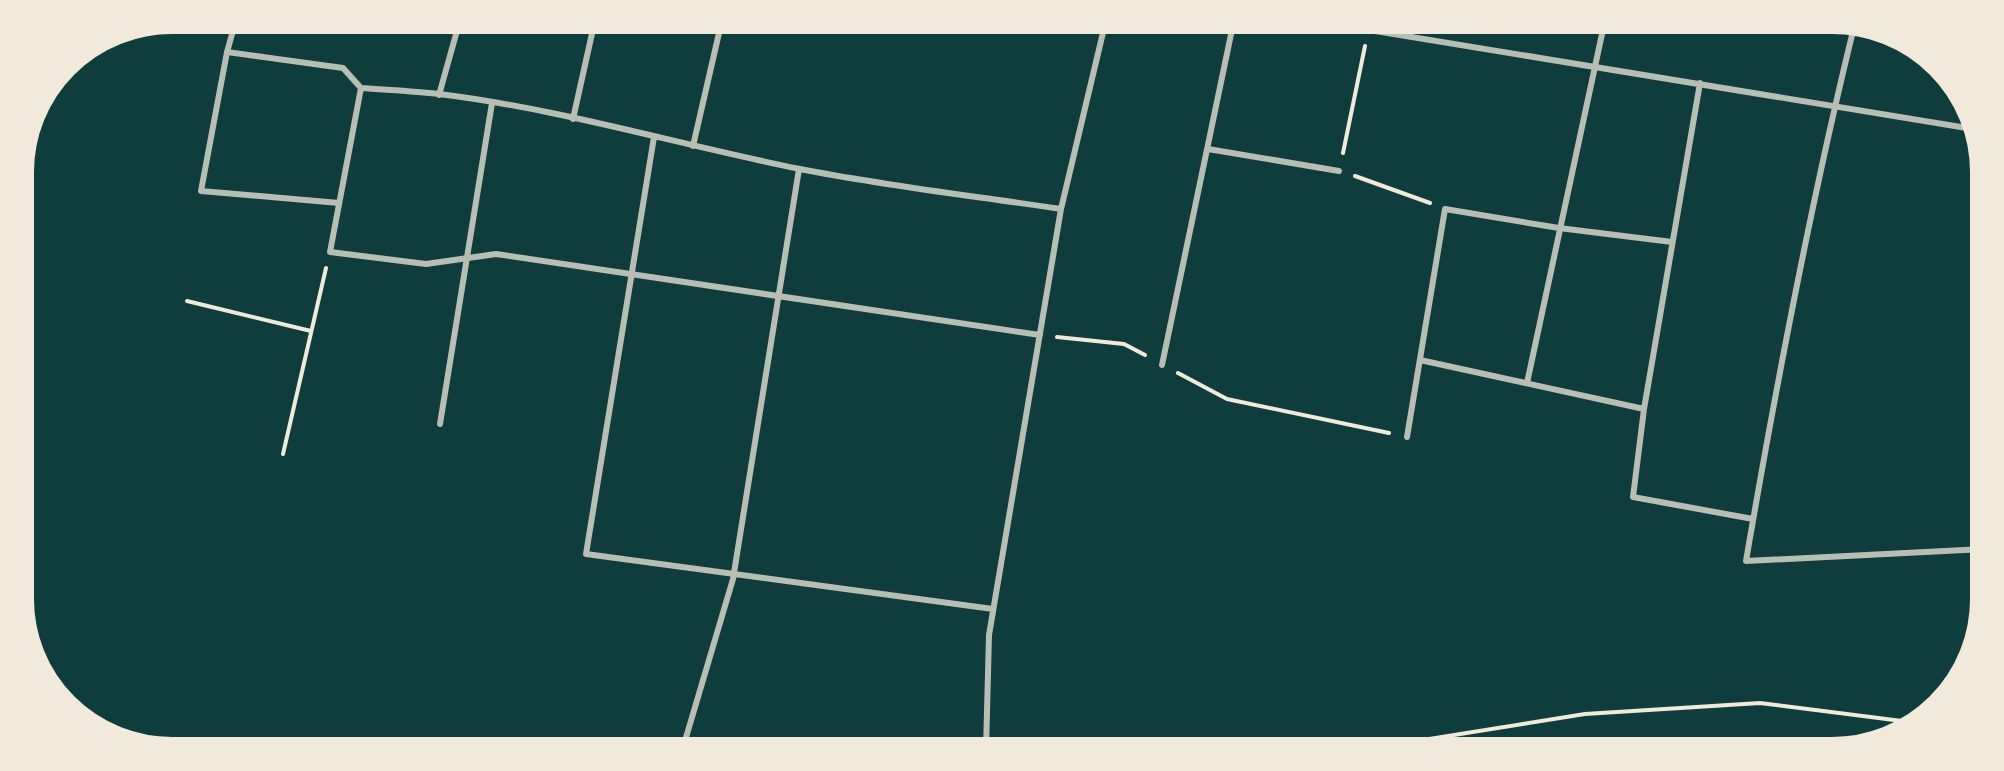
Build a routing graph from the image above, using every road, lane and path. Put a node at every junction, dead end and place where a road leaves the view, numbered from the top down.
1 (233, 30) edge
2 (457, 30) edge
3 (594, 30) edge
4 (720, 30) edge
5 (1104, 30) edge
6 (1232, 30) edge
7 (1369, 30) edge
8 (1375, 30) edge
9 (1603, 30) edge
10 (1853, 32) edge
11 (227, 52) junction
12 (1595, 66) junction
13 (1700, 83) junction
14 (362, 88) junction
15 (439, 94) junction
16 (492, 103) junction
17 (1834, 106) junction
18 (573, 119) junction
19 (1967, 128) edge
20 (654, 137) junction
21 (693, 146) junction
22 (1208, 149) junction
23 (799, 169) junction
24 (1340, 171) junction
25 (339, 203) junction
26 (1061, 209) junction
27 (1445, 209) junction
28 (1559, 228) junction
29 (1672, 242) junction
30 (330, 252) junction
31 (467, 258) junction
32 (633, 274) junction
33 (780, 296) junction
34 (187, 301) dead end
35 (312, 332) junction
36 (1040, 335) junction
37 (1420, 360) junction
38 (1162, 365) junction
39 (1527, 383) junction
40 (1644, 409) junction
41 (440, 424) dead end
42 (1407, 437) joint
43 (283, 454) dead end
44 (1753, 519) junction
45 (1974, 550) edge
46 (734, 574) junction
47 (993, 609) junction
48 (1905, 721) edge
49 (685, 741) edge
50 (986, 741) edge
51 (1416, 741) edge

1 - 11 street
2 - 15 street
3 - 18 street
4 - 21 street
5 - 26 street
6 - 22 street
7 - 24 path
8 - 12 street
9 - 12 street
10 - 17 street
11 - 14 street
11 - 25 street
12 - 13 street
12 - 28 street
13 - 17 street
13 - 29 street
14 - 15 street
14 - 25 street
15 - 16 street
16 - 18 street
16 - 31 street
17 - 19 street
17 - 44 street
18 - 20 street
20 - 21 street
20 - 32 street
21 - 23 street
22 - 24 street
22 - 38 street
23 - 26 street
23 - 33 street
24 - 27 path
25 - 30 street
26 - 36 street
27 - 28 street
27 - 37 street
28 - 29 street
28 - 39 street
29 - 40 street
30 - 31 street
30 - 35 path
31 - 32 street
31 - 41 street
32 - 33 street
32 - 46 street
33 - 36 street
33 - 46 street
34 - 35 path
35 - 43 path
36 - 38 path
36 - 47 street
37 - 39 street
37 - 42 street
38 - 42 path
39 - 40 street
40 - 44 street
44 - 45 street
46 - 47 street
46 - 49 street
47 - 50 street
48 - 51 path

